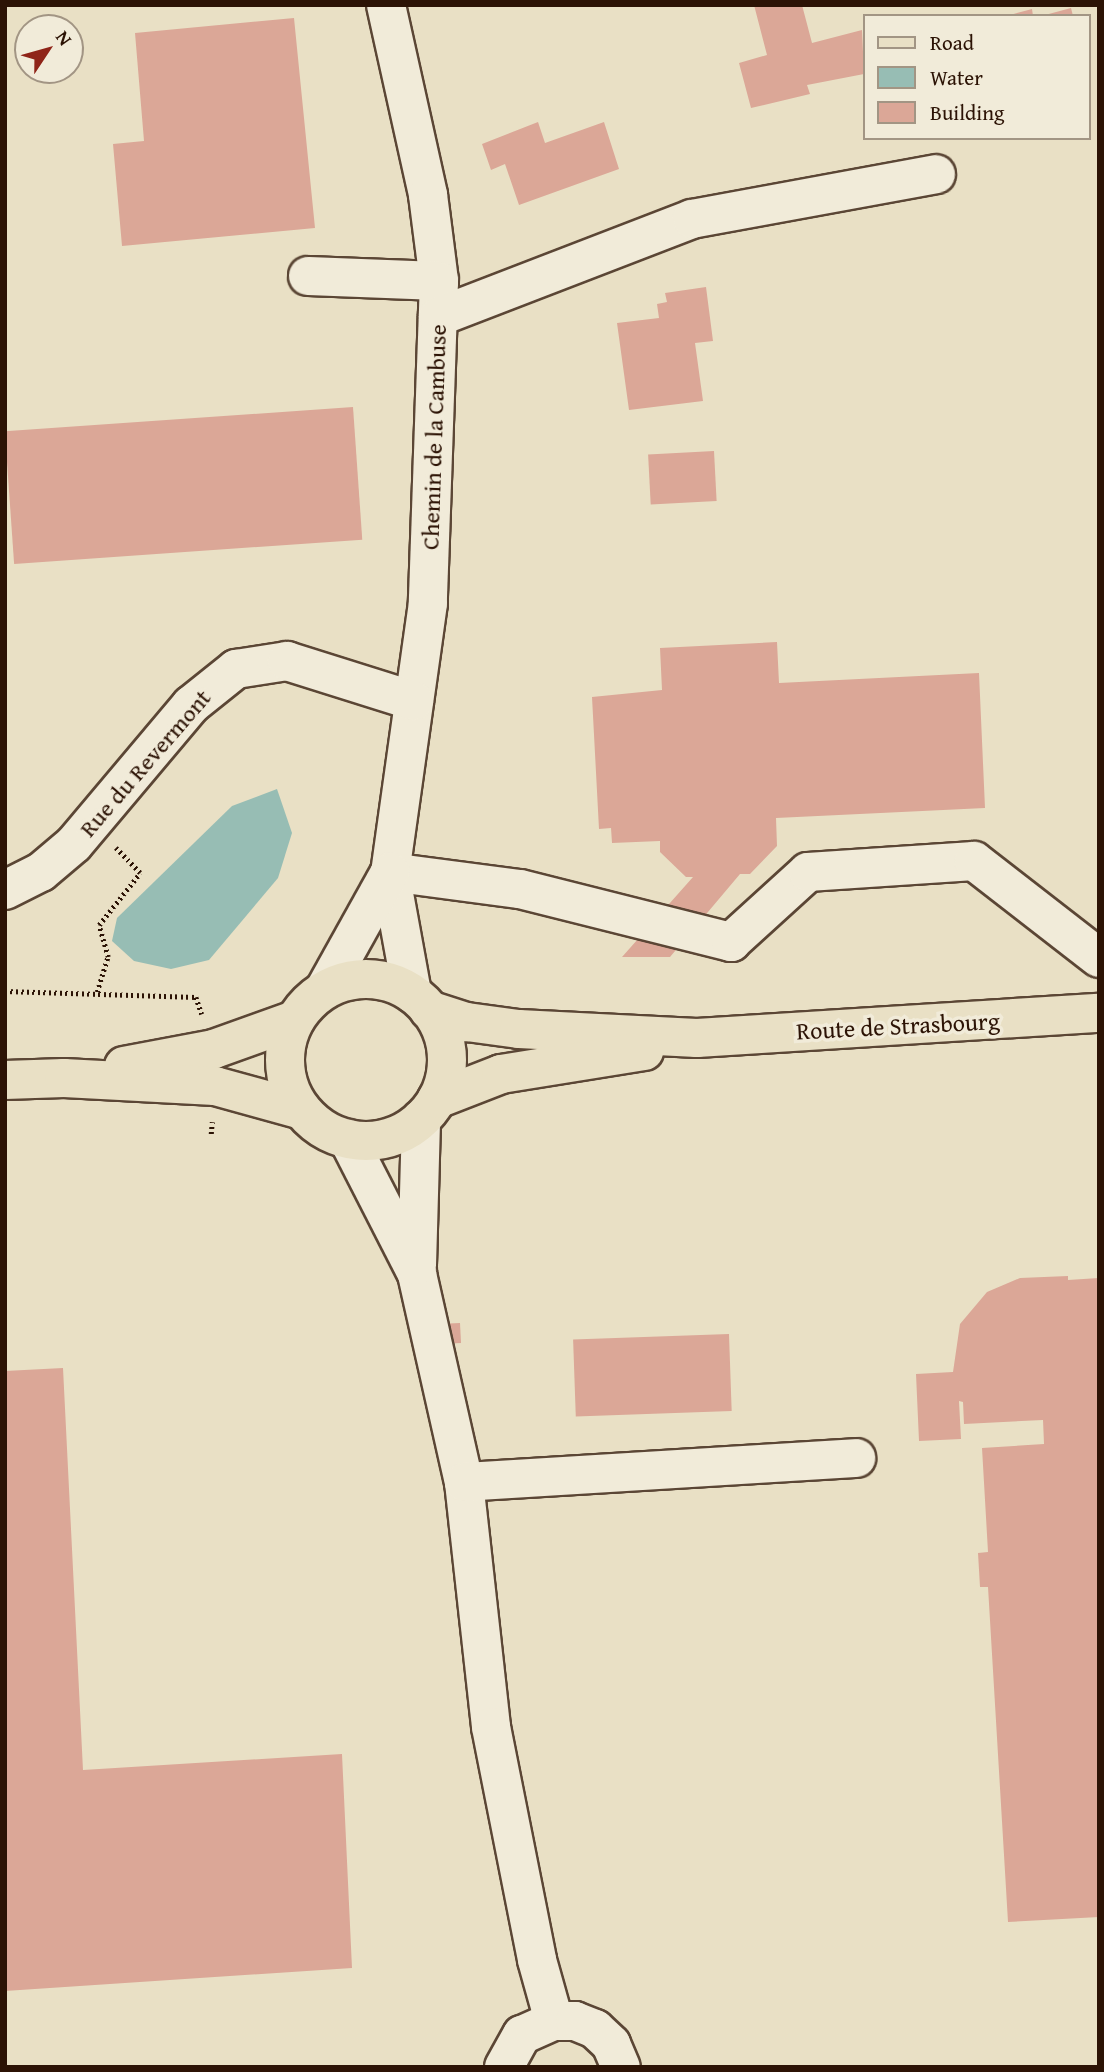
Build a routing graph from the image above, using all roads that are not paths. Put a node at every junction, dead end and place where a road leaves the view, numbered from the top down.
1 (386, 5) edge
2 (936, 174) dead end
3 (308, 276) dead end
4 (438, 299) junction
5 (414, 701) junction
6 (390, 872) junction
7 (5, 890) edge
8 (1099, 958) edge
9 (325, 989) junction
10 (420, 1001) junction
11 (1099, 1013) edge
12 (295, 1020) junction
13 (696, 1038) junction
14 (64, 1078) junction
15 (5, 1080) edge
16 (429, 1109) junction
17 (302, 1110) junction
18 (348, 1139) junction
19 (417, 1274) junction
20 (856, 1458) dead end
21 (464, 1482) junction
22 (554, 2021) junction
23 (504, 2067) edge
24 (621, 2067) edge

1 - 4 street, Chemin de la Cambuse
2 - 4 street
3 - 4 street
4 - 5 street, Chemin de la Cambuse
5 - 6 street, Chemin de la Cambuse
5 - 7 street, Rue du Revermont
6 - 8 street
6 - 9 street, Chemin de la Cambuse
6 - 10 street, Chemin de la Cambuse
9 - 10 main road
9 - 12 main road
10 - 13 main road, Route de Strasbourg
10 - 16 main road
11 - 13 main road, Route de Strasbourg
12 - 14 main road
12 - 17 main road
13 - 16 main road, Route de Strasbourg
14 - 15 main road
14 - 17 main road
16 - 18 main road
16 - 19 street
17 - 18 main road
18 - 19 street
19 - 21 street
20 - 21 street
21 - 22 street
22 - 23 street
22 - 24 street

